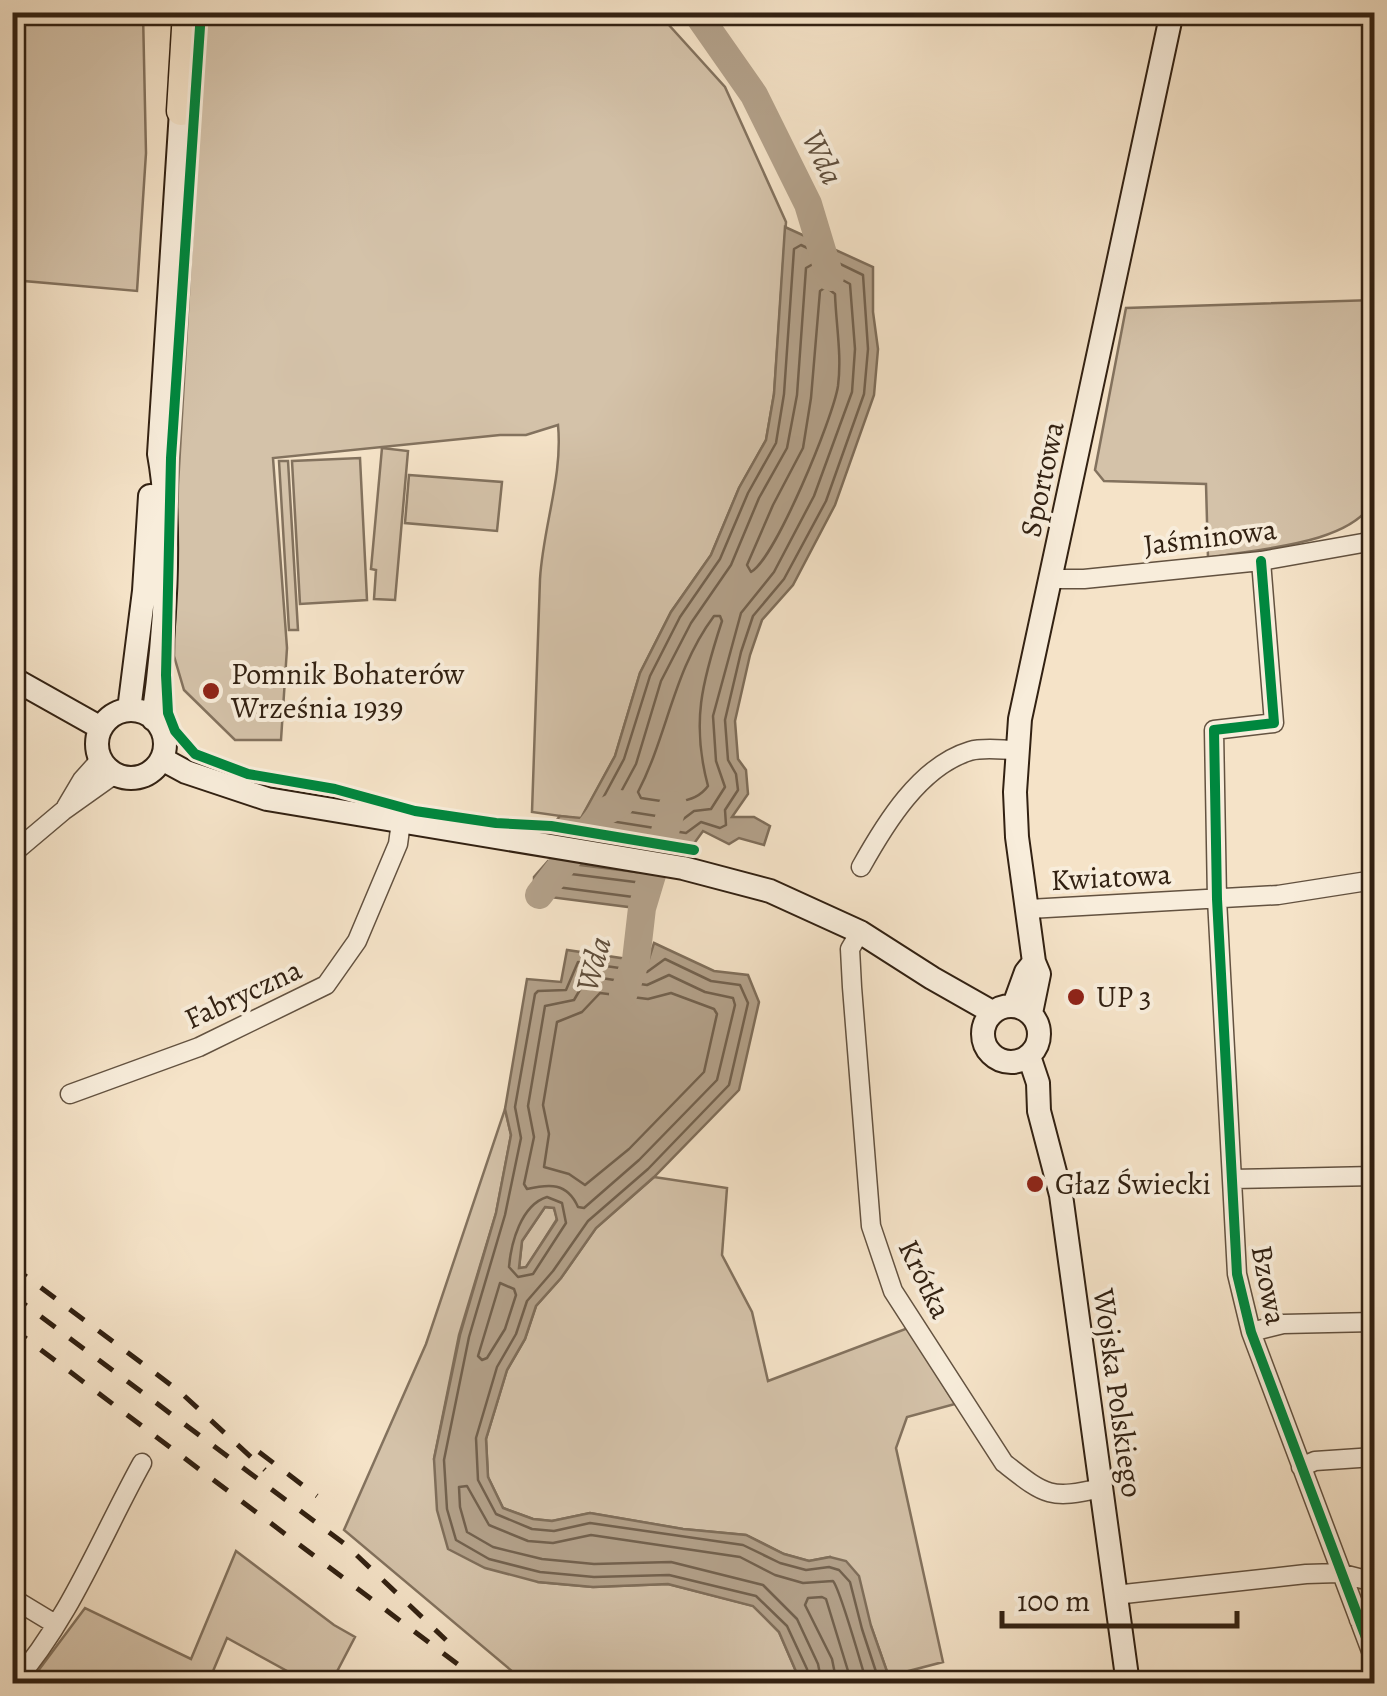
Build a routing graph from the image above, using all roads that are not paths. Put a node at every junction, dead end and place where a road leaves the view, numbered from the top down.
1 (187, 12) edge
2 (1172, 12) edge
3 (181, 111) joint
4 (159, 454) junction
5 (1374, 540) edge
6 (1261, 561) junction
7 (1051, 578) junction
8 (12, 678) edge
9 (129, 710) junction
10 (153, 718) junction
11 (101, 728) junction
12 (1017, 750) junction
13 (162, 759) junction
14 (108, 767) junction
15 (401, 822) junction
16 (12, 854) edge
17 (861, 867) dead end
18 (1374, 880) edge
19 (1217, 899) junction
20 (1029, 909) junction
21 (860, 932) junction
22 (1005, 1014) junction
23 (1020, 1059) junction
24 (70, 1094) dead end
25 (1374, 1176) edge
26 (1232, 1180) junction
27 (1374, 1322) edge
28 (1251, 1332) junction
29 (1374, 1457) edge
30 (142, 1462) dead end
31 (1301, 1466) junction
32 (1100, 1488) junction
33 (1340, 1573) junction
34 (1374, 1582) edge
35 (1115, 1595) junction
36 (1374, 1595) edge
37 (12, 1598) edge
38 (1359, 1620) junction
39 (55, 1624) junction
40 (1374, 1658) edge
41 (13, 1684) edge
42 (1128, 1684) edge

1 - 3 main road
2 - 7 street, Sportowa
3 - 4 street
4 - 9 street
4 - 10 street
5 - 6 street, Jaśminowa
6 - 7 street, Jaśminowa
6 - 19 street, Bzowa
7 - 12 street, Sportowa
8 - 11 street
9 - 10 street
9 - 11 street
10 - 13 street
11 - 14 street
12 - 17 street
12 - 20 street, Sportowa
13 - 14 street
13 - 15 street
14 - 16 street
15 - 21 street
15 - 24 street, Fabryczna
18 - 19 street, Kwiatowa
19 - 20 street, Kwiatowa
19 - 26 street, Bzowa
20 - 22 street, Sportowa
21 - 22 street
21 - 32 street, Krótka
22 - 23 street
22 - 23 street
23 - 32 street, Wojska Polskiego
25 - 26 street
26 - 28 street, Bzowa
27 - 28 street
28 - 31 street, Bzowa
29 - 31 street
30 - 39 street
31 - 33 street, Bzowa
32 - 35 street, Wojska Polskiego
33 - 34 street
33 - 35 street
33 - 38 street, Bzowa
35 - 42 street, Wojska Polskiego
36 - 38 street
37 - 39 street
38 - 40 street, Bzowa
39 - 41 street

